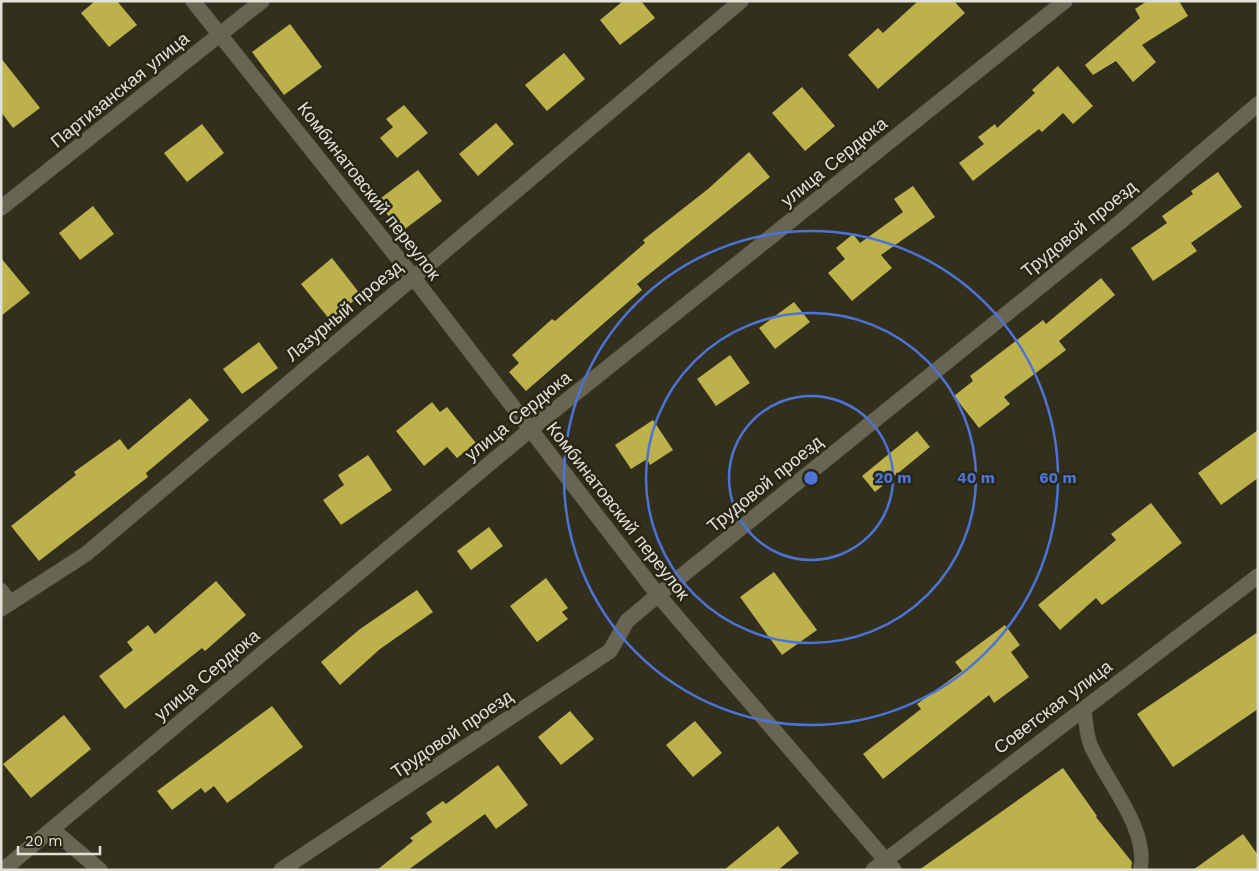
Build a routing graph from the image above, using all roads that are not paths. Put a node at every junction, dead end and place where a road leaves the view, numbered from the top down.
1 (193, 1) edge
2 (262, 1) edge
3 (741, 1) edge
4 (1065, 1) edge
5 (220, 34) junction
6 (1258, 104) edge
7 (1, 208) edge
8 (412, 277) junction
9 (531, 429) junction
10 (1258, 576) edge
11 (658, 595) junction
12 (4, 600) edge
13 (1084, 708) junction
14 (52, 828) junction
15 (890, 864) edge
16 (3, 870) edge
17 (100, 870) edge
18 (281, 870) edge
19 (873, 870) edge
20 (1140, 870) edge

1 - 5 street, Комбинатовский переулок
2 - 5 street, Партизанская улица
3 - 8 street, Лазурный проезд
4 - 9 street, улица Сердюка
5 - 7 street, Партизанская улица
5 - 8 street, Комбинатовский переулок
6 - 11 street, Трудовой проезд
8 - 9 street, Комбинатовский переулок
8 - 12 street, Лазурный проезд
9 - 11 street, Комбинатовский переулок
9 - 14 street, улица Сердюка
10 - 13 street, Советская улица
11 - 15 street, Комбинатовский переулок
11 - 18 street, Трудовой проезд
13 - 15 street, Советская улица
13 - 20 lane
14 - 16 street, улица Сердюка
14 - 17 street
15 - 19 street, Советская улица

